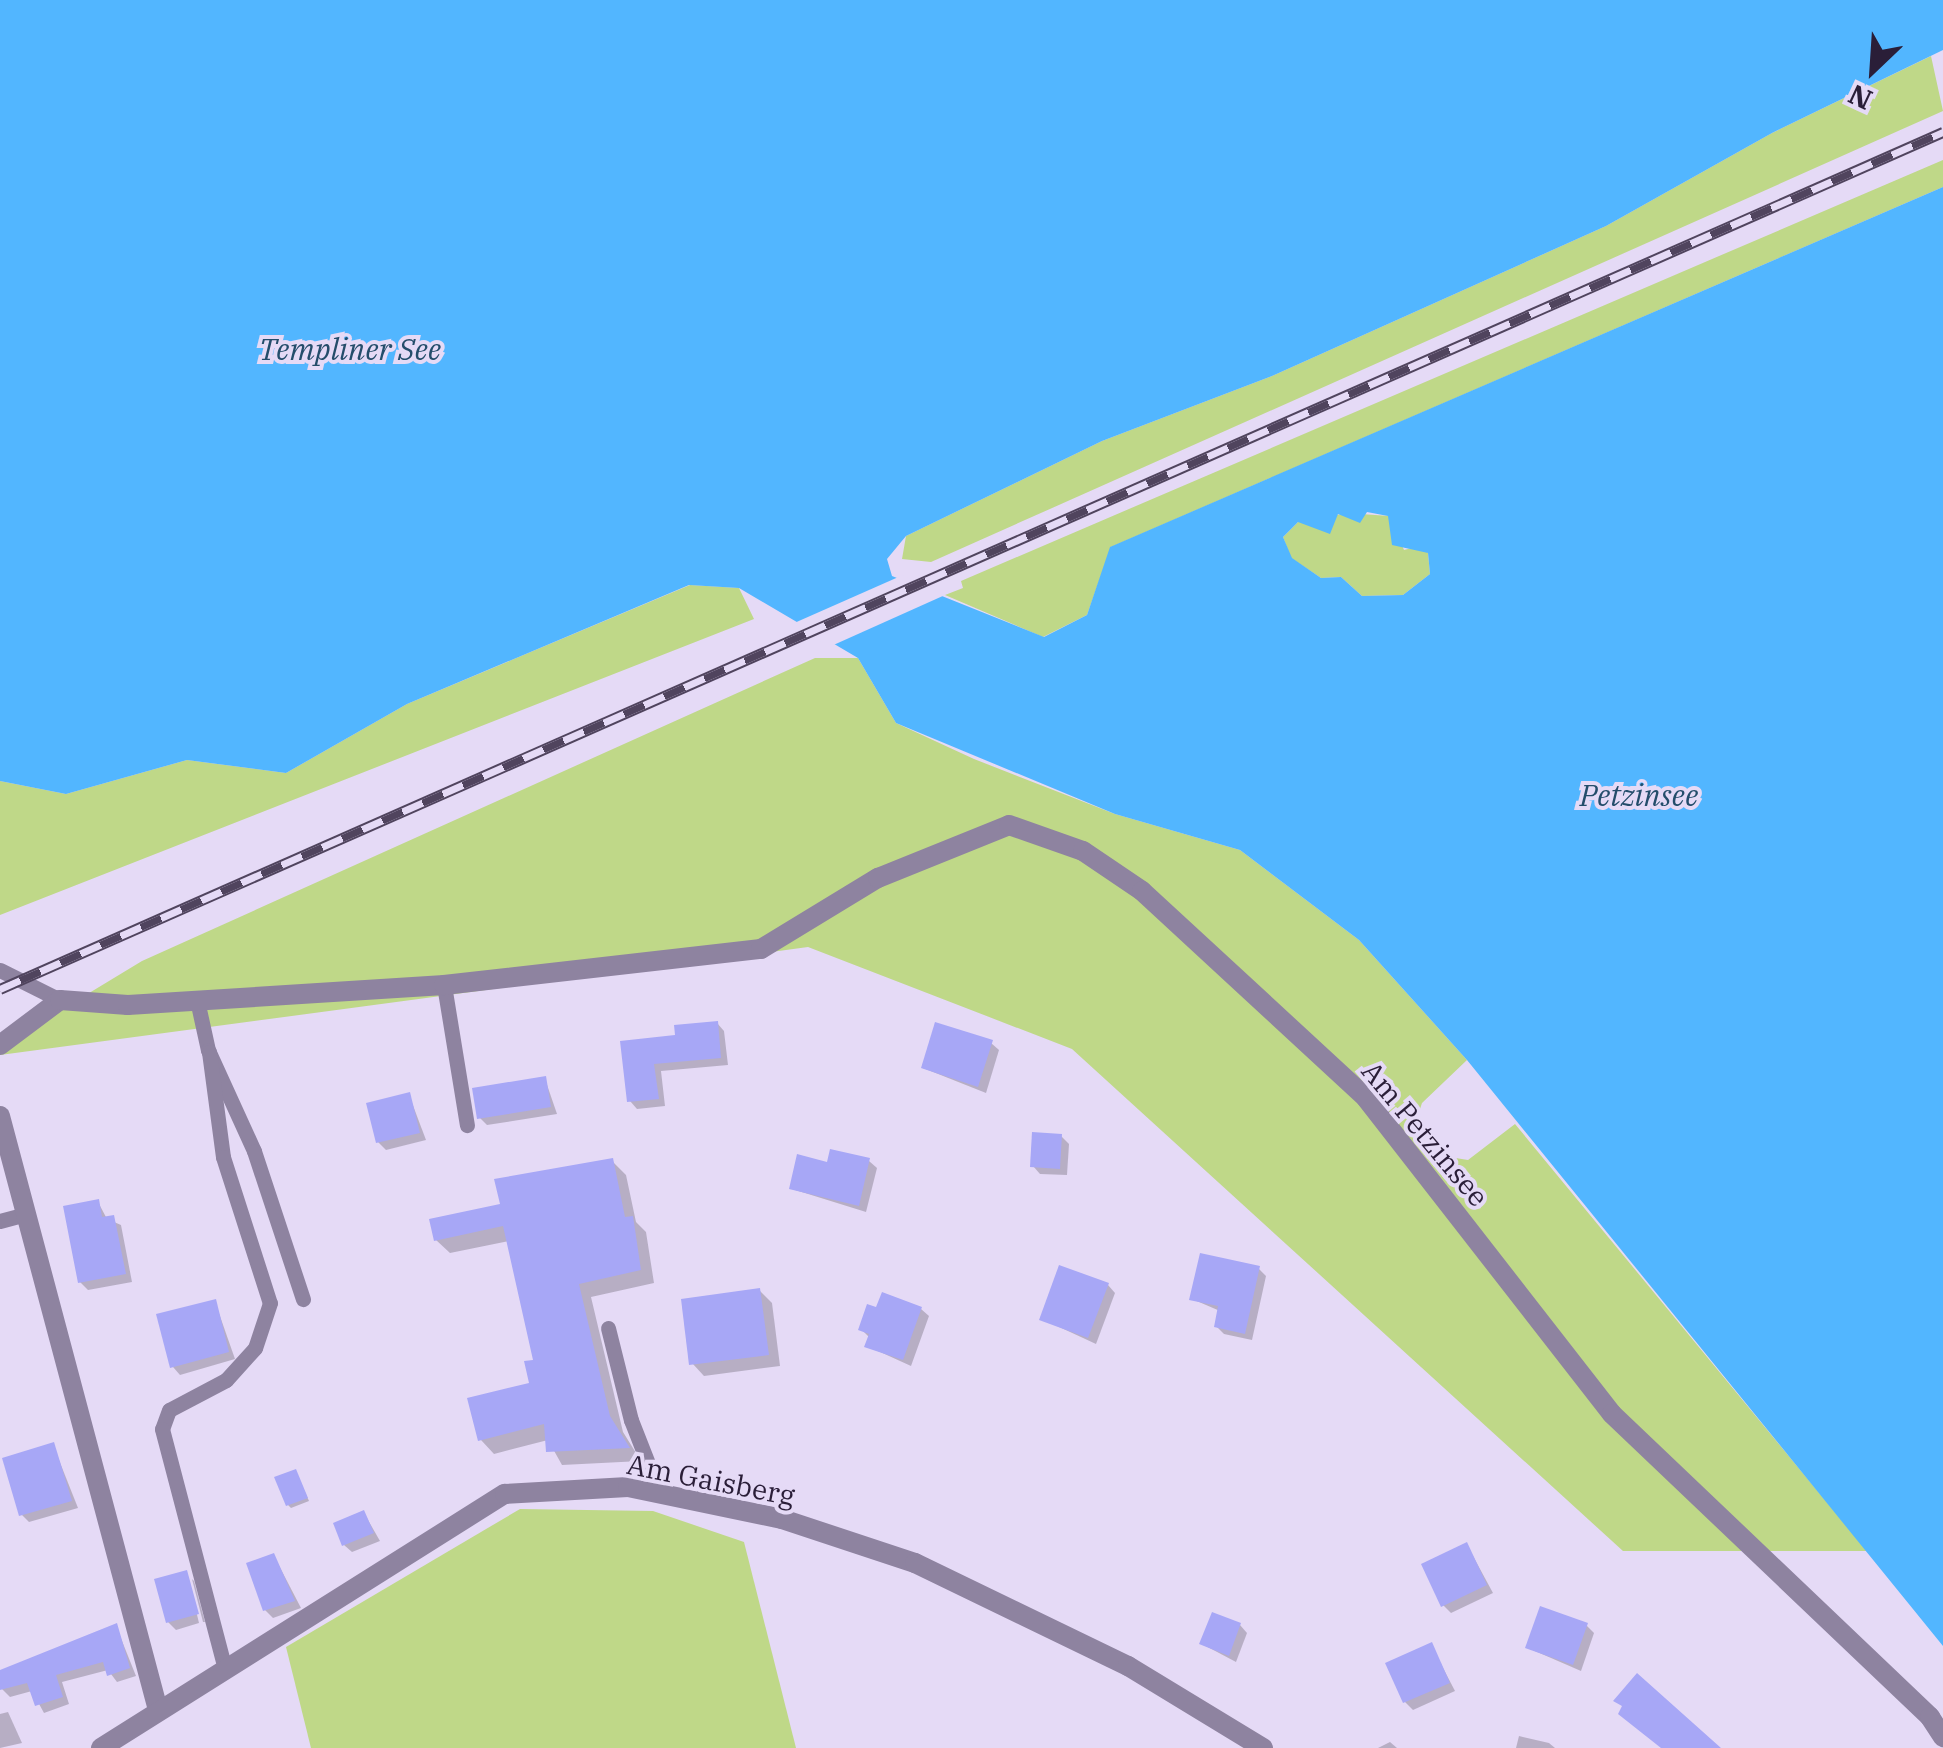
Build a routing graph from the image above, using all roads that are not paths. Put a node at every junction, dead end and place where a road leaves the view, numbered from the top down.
1 (0, 970) edge
2 (444, 985) junction
3 (60, 1000) junction
4 (197, 1000) junction
5 (0, 1045) edge
6 (209, 1052) junction
7 (0, 1116) edge
8 (467, 1125) dead end
9 (26, 1214) junction
10 (0, 1221) edge
11 (303, 1298) dead end
12 (608, 1328) dead end
13 (660, 1494) junction
14 (225, 1669) junction
15 (158, 1710) junction
16 (1943, 1737) edge
17 (101, 1748) edge
18 (1262, 1748) edge

1 - 3 lane
2 - 4 street
2 - 8 lane
2 - 16 street, Am Petzinsee
3 - 4 street
3 - 5 street
4 - 6 lane
6 - 11 lane
6 - 14 lane
7 - 9 street
9 - 10 lane
9 - 15 street
12 - 13 lane
13 - 14 street, Am Gaisberg
13 - 18 street, Am Gaisberg
14 - 15 street, Am Gaisberg
15 - 17 street, Am Gaisberg

